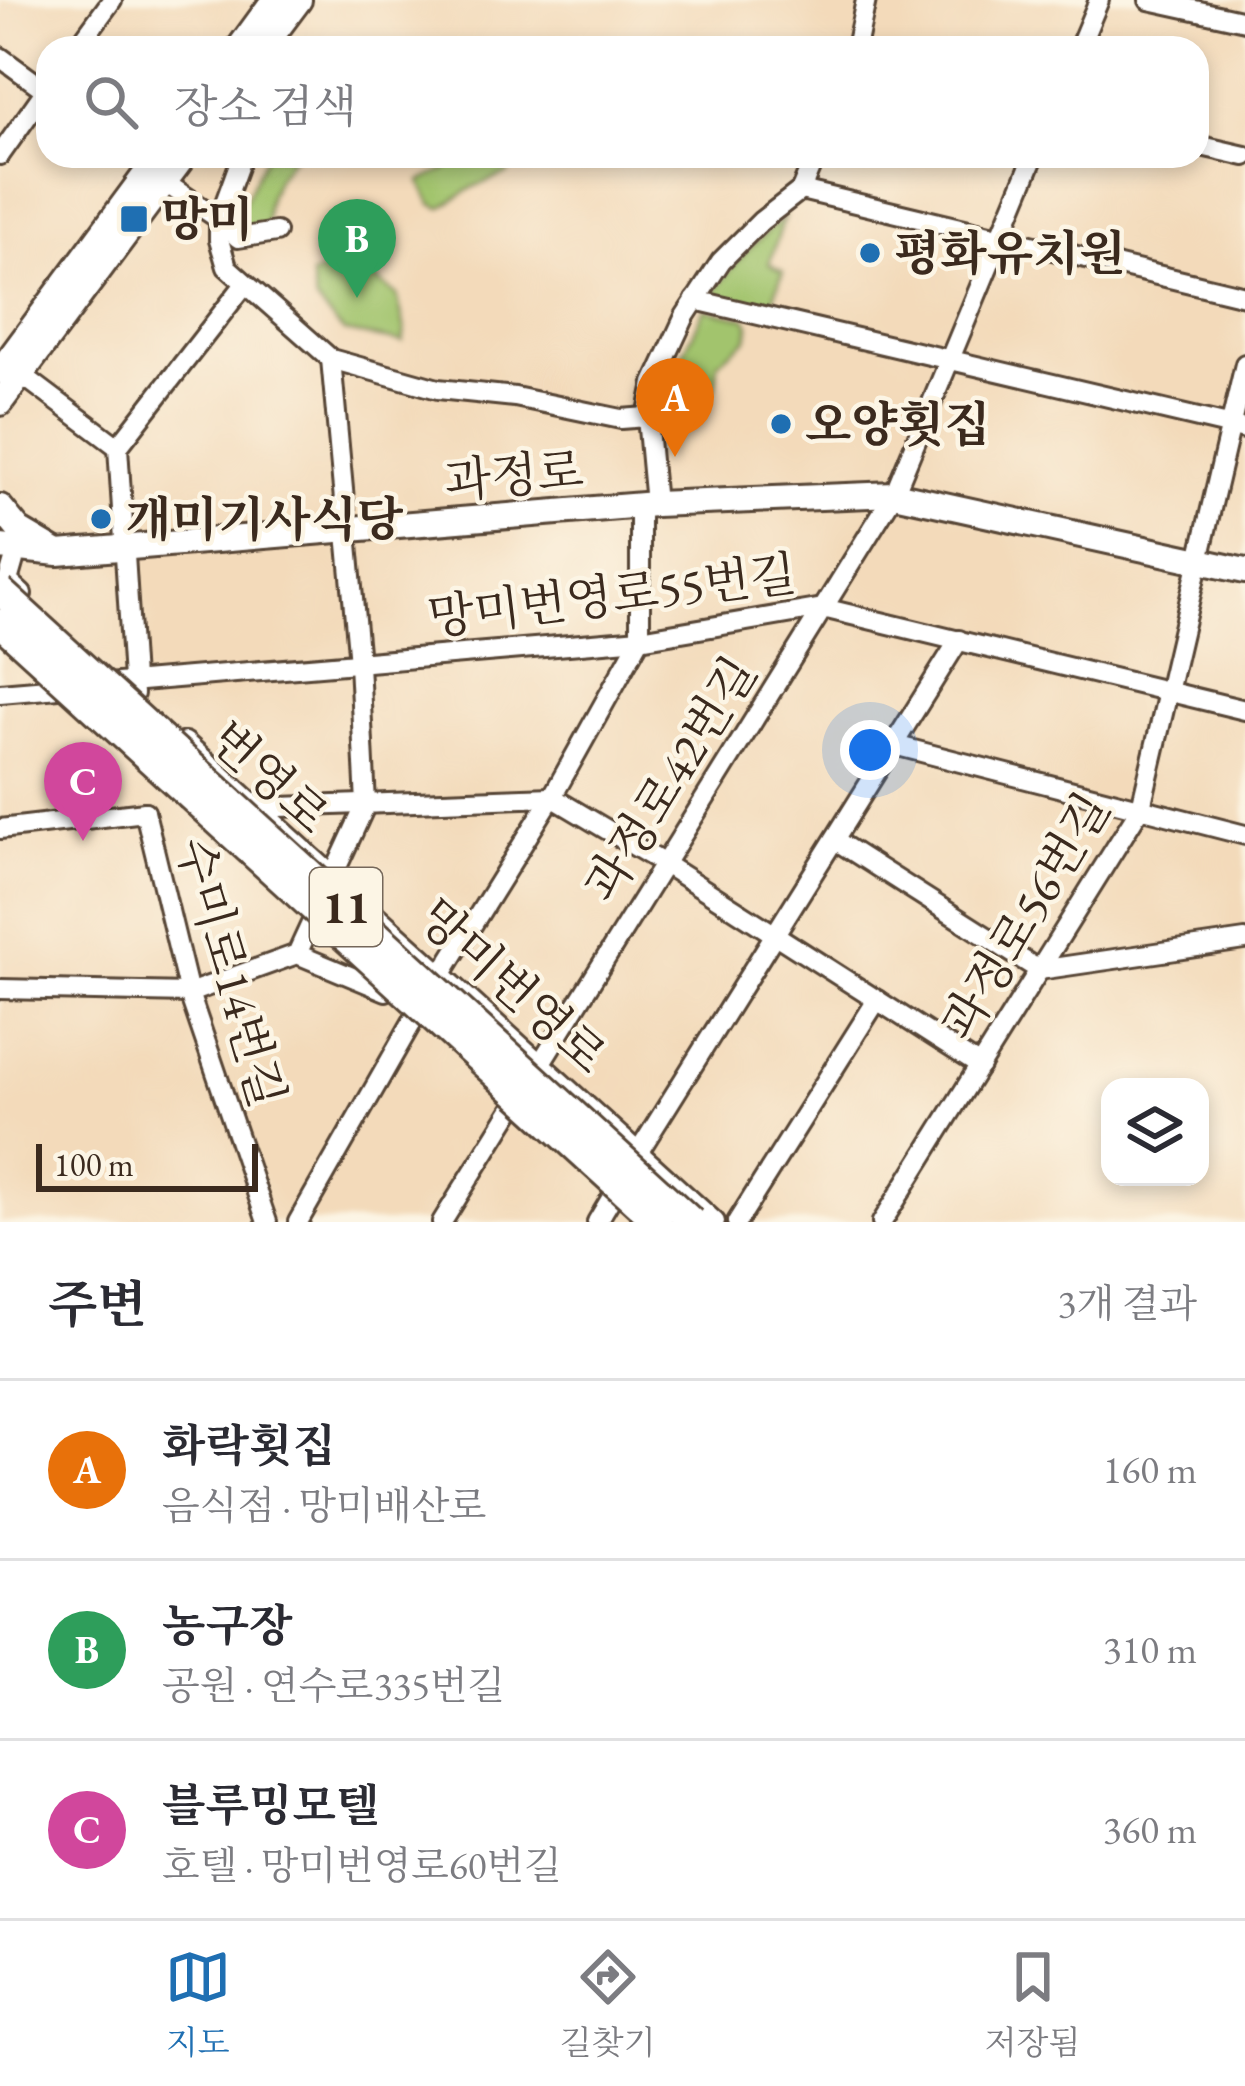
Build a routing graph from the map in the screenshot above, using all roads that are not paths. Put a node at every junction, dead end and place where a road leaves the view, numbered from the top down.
1 (112, 0) edge
2 (274, 0) edge
3 (299, 0) edge
4 (866, 0) edge
5 (1100, 0) edge
6 (1149, 0) edge
7 (1245, 21) edge
8 (85, 36) edge
9 (247, 36) edge
10 (272, 36) edge
11 (858, 36) edge
12 (1084, 36) edge
13 (0, 57) edge
14 (36, 82) edge
15 (36, 104) edge
16 (1209, 148) edge
17 (0, 155) edge
18 (1245, 156) edge
19 (151, 168) edge
20 (157, 168) edge
21 (238, 168) edge
22 (810, 168) edge
23 (1029, 168) edge
24 (801, 190) junction
25 (219, 219) junction
26 (276, 232) dead end
27 (1000, 238) junction
28 (245, 284) junction
29 (1245, 296) edge
30 (695, 299) junction
31 (331, 359) junction
32 (949, 362) junction
33 (1245, 364) edge
34 (6, 369) edge
35 (0, 403) edge
36 (647, 418) junction
37 (1238, 428) edge
38 (118, 447) junction
39 (894, 494) junction
40 (647, 505) junction
41 (0, 507) edge
42 (347, 532) junction
43 (127, 548) junction
44 (58, 554) junction
45 (5, 557) edge
46 (1201, 560) junction
47 (1245, 571) edge
48 (0, 591) edge
49 (823, 608) junction
50 (0, 623) edge
51 (640, 639) junction
52 (0, 640) edge
53 (959, 640) junction
54 (359, 663) junction
55 (130, 687) junction
56 (53, 688) junction
57 (1169, 690) junction
58 (0, 693) edge
59 (1245, 710) edge
60 (110, 740) junction
61 (894, 745) junction
62 (164, 790) junction
63 (552, 797) junction
64 (366, 804) junction
65 (1141, 807) junction
66 (259, 808) junction
67 (188, 811) junction
68 (145, 812) junction
69 (0, 829) edge
70 (1245, 835) edge
71 (835, 840) junction
72 (663, 863) junction
73 (331, 874) junction
74 (311, 923) junction
75 (776, 935) junction
76 (1245, 940) edge
77 (297, 954) junction
78 (1040, 970) junction
79 (442, 974) junction
80 (1, 986) edge
81 (386, 992) junction
82 (189, 993) junction
83 (877, 1000) junction
84 (415, 1017) junction
85 (538, 1062) junction
86 (980, 1066) junction
87 (511, 1106) junction
88 (638, 1153) junction
89 (612, 1197) junction
90 (267, 1222) edge
91 (298, 1222) edge
92 (442, 1222) edge
93 (597, 1222) edge
94 (639, 1222) edge
95 (658, 1222) edge
96 (692, 1222) edge
97 (715, 1222) edge
98 (737, 1222) edge
99 (881, 1222) edge

1 - 8 street
2 - 9 main road
3 - 10 main road
4 - 11 street
5 - 12 street
6 - 7 street
13 - 14 street
15 - 17 street
16 - 18 street
19 - 34 main road
20 - 25 street
21 - 25 street
22 - 24 street
23 - 27 street, 과정로42번길
24 - 27 street
24 - 30 street
25 - 26 street
25 - 28 street
27 - 29 street
27 - 32 street, 과정로42번길
28 - 31 street
28 - 38 street
30 - 32 street
30 - 36 street
31 - 36 street
31 - 42 street
32 - 37 street
32 - 39 street, 과정로42번길
33 - 37 street, 과정로56번길
34 - 35 main road
34 - 38 street
36 - 40 street
37 - 46 street, 과정로56번길
38 - 43 street
39 - 40 main road, 과정로
39 - 46 main road, 과정로
39 - 49 street, 과정로42번길
40 - 42 main road, 과정로
40 - 51 street
41 - 44 main road
42 - 43 main road, 과정로
42 - 54 street
43 - 44 main road, 과정로
43 - 55 street
44 - 45 main road, 과정로
45 - 55 street, 망미번영로
46 - 47 main road, 과정로
46 - 57 street, 과정로56번길
48 - 96 highway, 번영로 / 11, bridge
49 - 51 street, 망미번영로55번길
49 - 53 street, 망미번영로55번길
49 - 72 street, 과정로42번길
50 - 95 highway, 번영로 / 11, bridge
51 - 54 street, 망미번영로55번길
51 - 63 street
52 - 56 street, 망미번영로
53 - 57 street, 망미번영로55번길
53 - 61 street
54 - 55 street, 망미번영로55번길
54 - 64 street
55 - 56 street, 망미번영로55번길
55 - 60 street
55 - 66 street, 망미번영로
56 - 58 street, 망미번영로55번길
56 - 60 street, 망미번영로
57 - 59 street, 망미번영로55번길
57 - 65 street, 과정로56번길
60 - 62 street, 망미번영로
61 - 65 street
61 - 71 street
62 - 67 street, 망미번영로
62 - 68 street
63 - 64 street
63 - 72 street
63 - 79 street
64 - 66 street
64 - 73 street
65 - 70 street
65 - 78 street, 과정로56번길
66 - 67 street
66 - 73 street, 망미번영로
67 - 74 street, 망미번영로
68 - 69 street
68 - 82 street, 수미로14번길
71 - 75 street
71 - 78 street
72 - 75 street
72 - 85 street, 과정로42번길
73 - 74 street
73 - 79 street, 망미번영로
74 - 77 street
74 - 81 street, 망미번영로
75 - 83 street
75 - 88 street
76 - 78 street
77 - 81 street
77 - 82 street
78 - 86 street, 과정로56번길
79 - 84 street
79 - 85 street, 망미번영로
80 - 82 street
81 - 84 street, 망미번영로
82 - 90 street, 수미로14번길
83 - 86 street
83 - 98 street
84 - 87 street, 망미번영로
84 - 91 street
85 - 87 street, 과정로42번길
85 - 88 street, 망미번영로
86 - 99 street, 과정로56번길
87 - 89 street, 망미번영로
87 - 92 street, 과정로42번길
88 - 97 street, 망미번영로
89 - 93 street
89 - 94 street, 망미번영로

